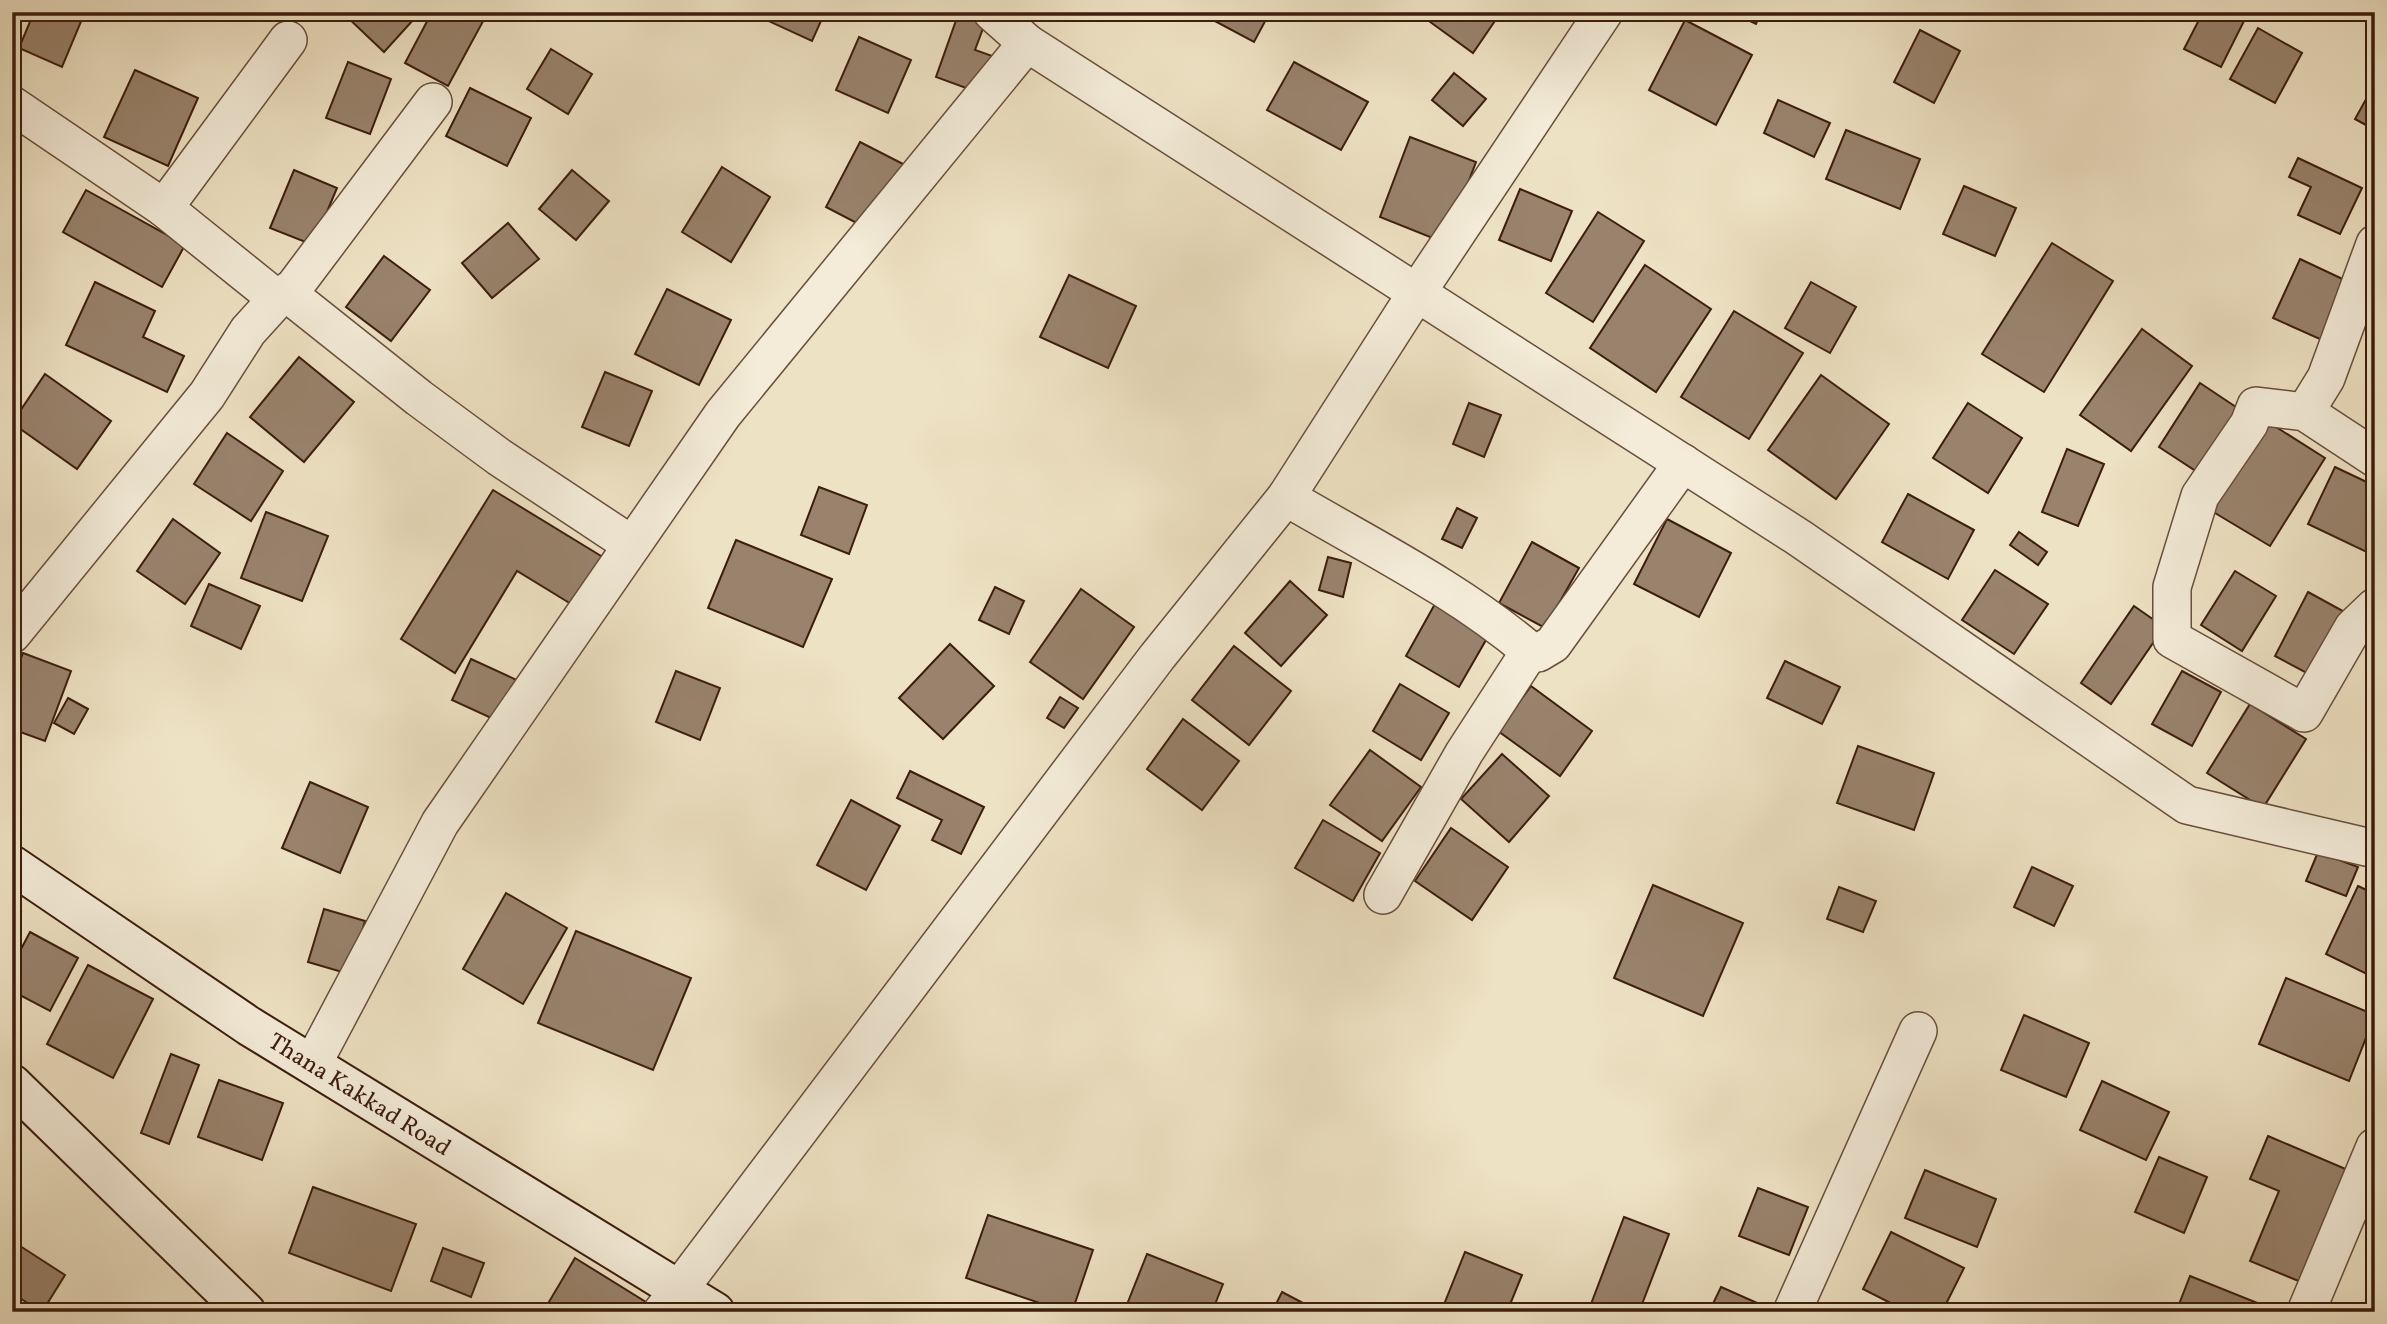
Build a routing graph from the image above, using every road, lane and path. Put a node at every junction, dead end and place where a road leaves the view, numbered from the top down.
1 (992, 12) edge
2 (1604, 12) edge
3 (288, 40) dead end
4 (1027, 43) junction
5 (433, 102) dead end
6 (12, 105) edge
7 (164, 208) junction
8 (2375, 244) edge
9 (1416, 293) junction
10 (282, 296) junction
11 (2305, 412) junction
12 (2375, 458) edge
13 (1683, 463) junction
14 (1286, 497) junction
15 (632, 545) junction
16 (2367, 626) edge
17 (12, 634) edge
18 (1530, 651) junction
19 (2375, 849) edge
20 (12, 865) edge
21 (1383, 895) dead end
22 (1918, 1031) dead end
23 (312, 1065) junction
24 (12, 1084) edge
25 (2375, 1147) edge
26 (671, 1300) edge
27 (246, 1312) edge
28 (715, 1312) edge
29 (1792, 1312) edge
30 (2306, 1312) edge

1 - 4 street
2 - 9 street
3 - 7 street
4 - 9 street
4 - 15 street
5 - 10 street
6 - 7 street
7 - 10 street
8 - 11 street
9 - 13 street
9 - 14 street
10 - 15 street
10 - 17 street
11 - 12 street
11 - 16 street
13 - 18 street
13 - 19 street
14 - 18 street
14 - 26 street
15 - 23 street
18 - 21 street
20 - 23 main road, Thana Kakkad Road
22 - 29 street
23 - 26 main road, Thana Kakkad Road
24 - 27 main road
25 - 30 street
26 - 28 main road, Thana Kakkad Road

